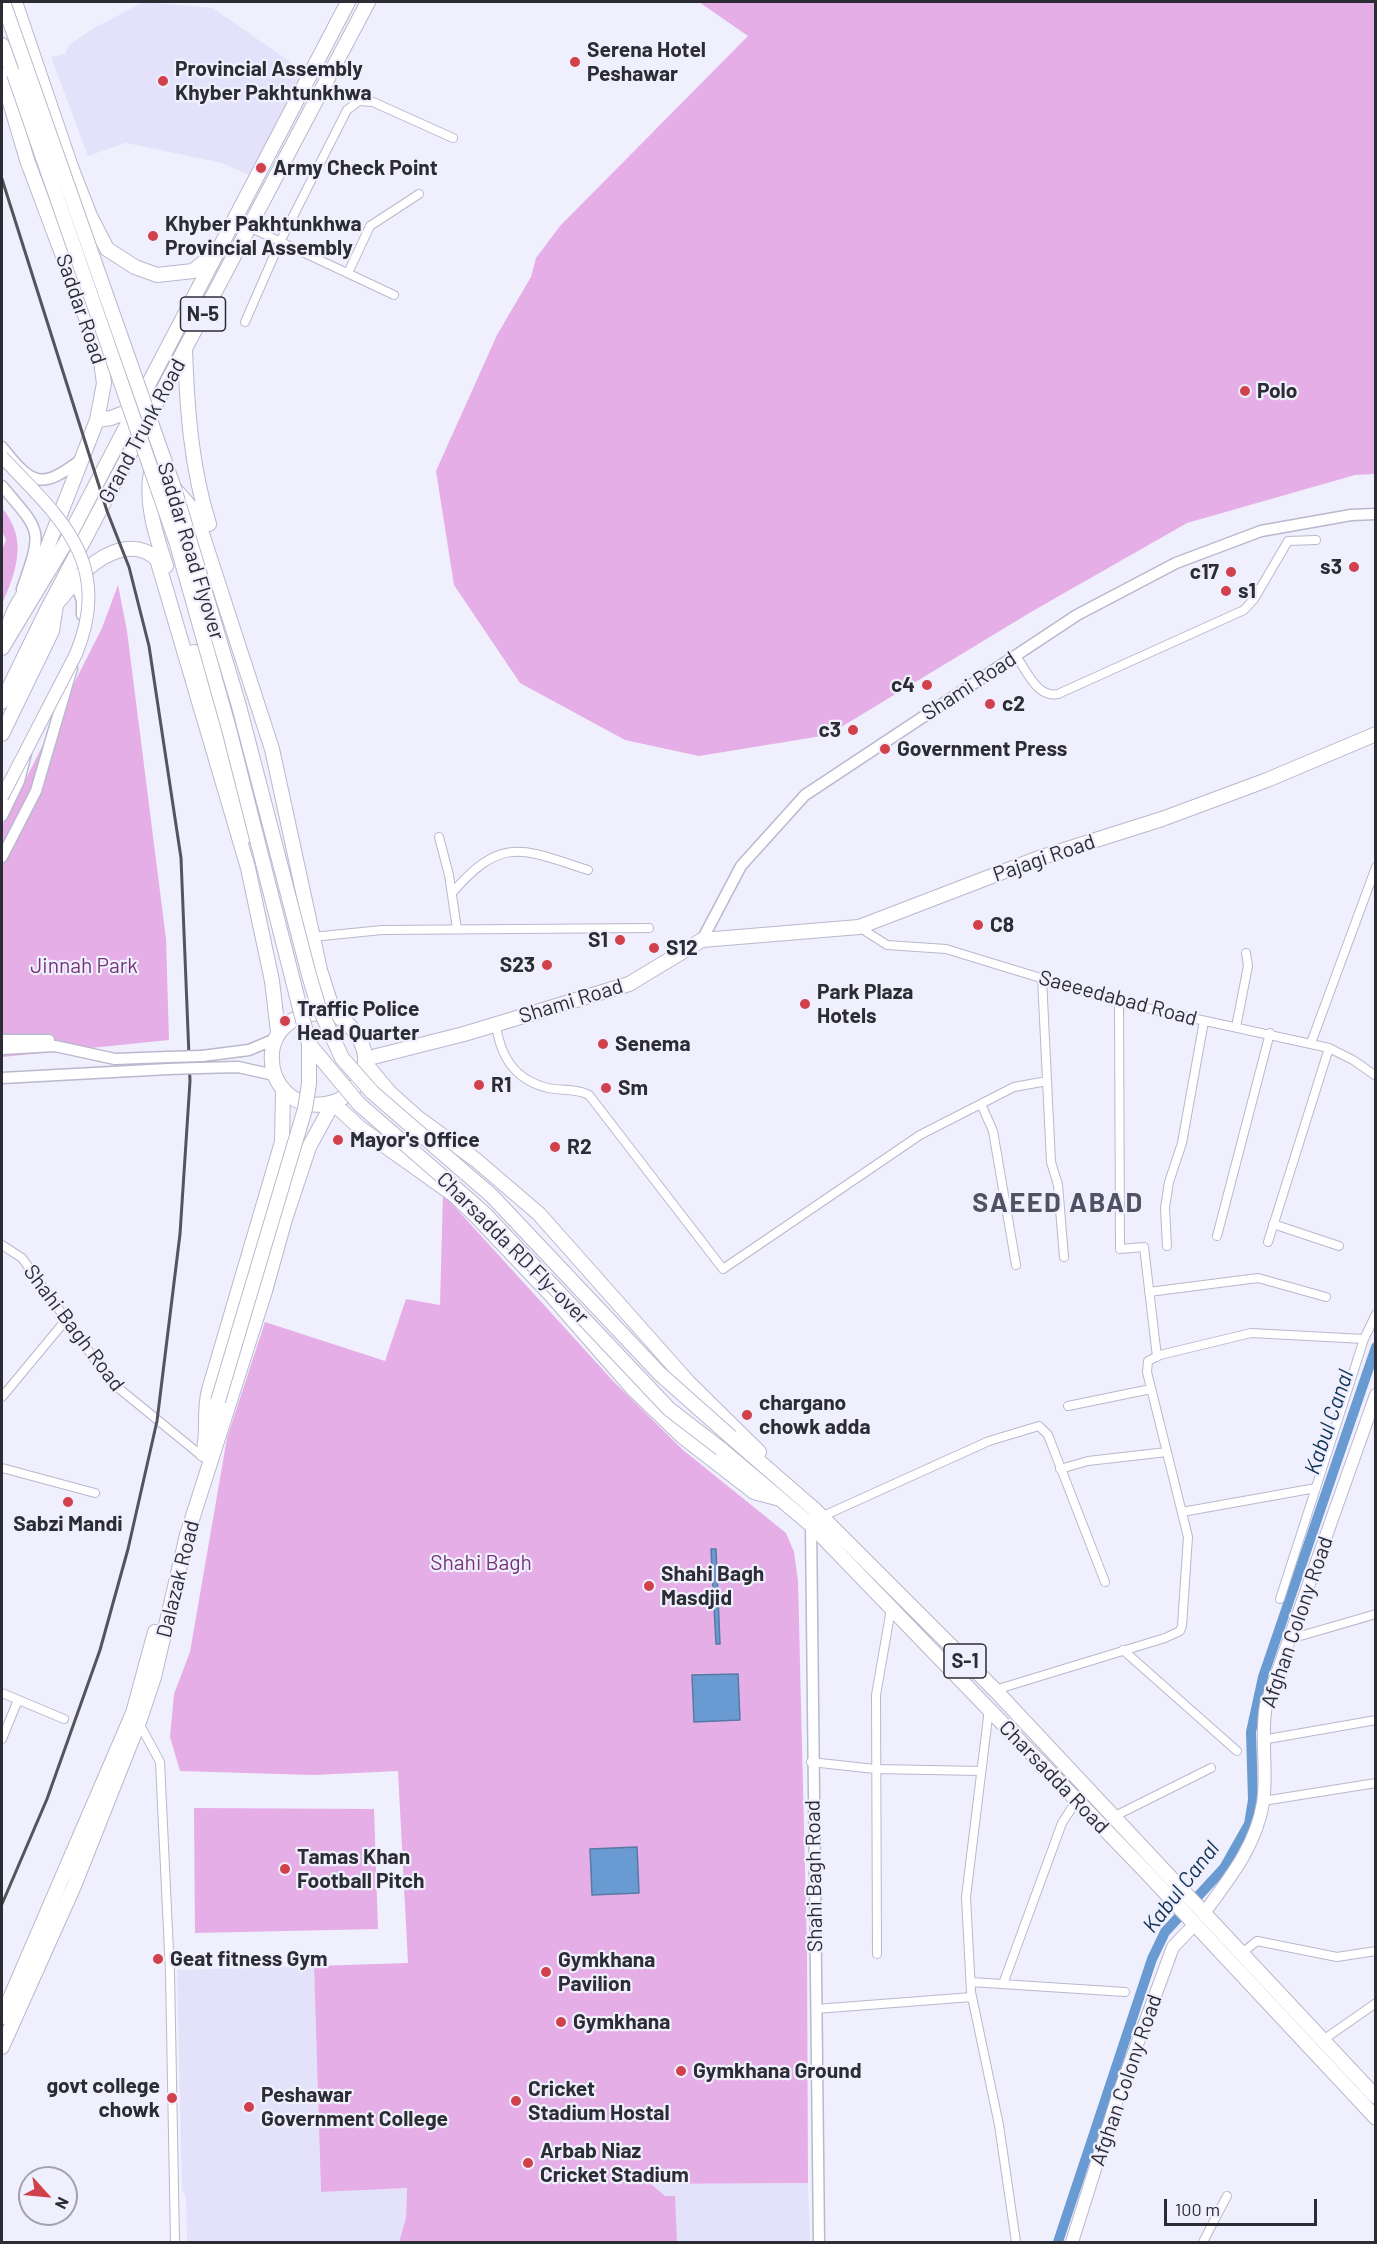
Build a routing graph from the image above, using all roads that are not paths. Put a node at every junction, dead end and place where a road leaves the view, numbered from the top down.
1 (3, 2) edge
2 (15, 2) edge
3 (348, 2) edge
4 (368, 2) edge
5 (2, 45) edge
6 (8, 75) edge
7 (453, 138) dead end
8 (419, 194) dead end
9 (249, 227) junction
10 (280, 242) junction
11 (218, 250) junction
12 (348, 273) junction
13 (394, 295) dead end
14 (245, 322) dead end
15 (185, 349) junction
16 (137, 408) junction
17 (97, 420) junction
18 (2, 447) edge
19 (2, 457) edge
20 (82, 459) junction
21 (151, 472) junction
22 (2, 486) edge
23 (174, 488) junction
24 (1376, 514) edge
25 (1316, 540) dead end
26 (75, 580) junction
27 (15, 609) junction
28 (51, 609) junction
29 (2, 627) edge
30 (2, 640) edge
31 (2, 648) edge
32 (1016, 656) junction
33 (2, 702) edge
34 (2, 734) edge
35 (1376, 734) edge
36 (27, 750) junction
37 (2, 797) edge
38 (2, 816) edge
39 (439, 837) dead end
40 (2, 857) edge
41 (299, 867) junction
42 (1376, 867) edge
43 (248, 868) junction
44 (588, 870) dead end
45 (452, 893) junction
46 (308, 914) junction
47 (258, 918) junction
48 (859, 927) junction
49 (649, 928) dead end
50 (456, 929) junction
51 (312, 937) junction
52 (702, 940) junction
53 (1246, 953) dead end
54 (1042, 978) junction
55 (1119, 1002) junction
56 (334, 1014) junction
57 (1204, 1021) junction
58 (496, 1024) junction
59 (1236, 1027) junction
60 (1270, 1033) junction
61 (277, 1036) junction
62 (333, 1039) joint
63 (2, 1040) edge
64 (1311, 1043) junction
65 (309, 1044) junction
66 (66, 1047) junction
67 (1329, 1048) junction
68 (2, 1049) edge
69 (365, 1061) junction
70 (274, 1075) junction
71 (1376, 1076) edge
72 (2, 1078) edge
73 (1047, 1081) junction
74 (283, 1090) junction
75 (333, 1103) junction
76 (981, 1104) junction
77 (1274, 1224) junction
78 (1217, 1236) dead end
79 (1268, 1242) dead end
80 (2, 1245) edge
81 (1167, 1246) dead end
82 (1339, 1246) dead end
83 (1065, 1257) dead end
84 (1016, 1265) dead end
85 (1149, 1292) junction
86 (1326, 1298) dead end
87 (1376, 1314) edge
88 (65, 1322) junction
89 (1364, 1339) junction
90 (1157, 1357) junction
91 (1151, 1389) junction
92 (1376, 1395) edge
93 (2, 1397) edge
94 (1068, 1406) dead end
95 (730, 1437) joint
96 (208, 1439) junction
97 (721, 1449) joint
98 (1167, 1452) junction
99 (202, 1457) junction
100 (2, 1468) edge
101 (1060, 1469) junction
102 (787, 1486) junction
103 (1316, 1488) junction
104 (95, 1493) dead end
105 (780, 1499) junction
106 (1182, 1512) junction
107 (815, 1517) junction
108 (1104, 1582) dead end
109 (1280, 1599) dead end
110 (891, 1609) junction
111 (1376, 1614) edge
112 (1290, 1639) junction
113 (1123, 1650) junction
114 (995, 1690) junction
115 (2, 1693) edge
116 (18, 1700) junction
117 (989, 1709) junction
118 (136, 1718) junction
119 (64, 1719) dead end
120 (1376, 1720) edge
121 (2, 1739) edge
122 (1262, 1740) junction
123 (1237, 1751) dead end
124 (811, 1762) junction
125 (1211, 1767) dead end
126 (875, 1769) junction
127 (981, 1771) junction
128 (1376, 1783) edge
129 (1077, 1800) junction
130 (1263, 1802) junction
131 (1113, 1817) junction
132 (1196, 1904) junction
133 (1191, 1921) junction
134 (1376, 1952) edge
135 (1242, 1953) junction
136 (877, 1954) dead end
137 (971, 1983) junction
138 (1003, 1984) junction
139 (1125, 1992) dead end
140 (972, 1997) junction
141 (1376, 2003) edge
142 (816, 2009) junction
143 (2, 2017) edge
144 (1323, 2040) junction
145 (2, 2047) edge
146 (1376, 2097) edge
147 (1376, 2118) edge
148 (1227, 2196) dead end
149 (175, 2242) edge
150 (819, 2242) edge
151 (1016, 2242) edge
152 (1071, 2242) edge
153 (1203, 2242) edge

1 - 23 main road, Saddar Road Flyover, bridge
2 - 11 main road, Saddar Road
3 - 11 main road, Grand Trunk Road / N-5
4 - 9 main road, Grand Trunk Road / N-5
5 - 6 main road, Saddar Road Flyover
6 - 17 main road, Saddar Road
6 - 21 main road, Saddar Road Flyover, bridge
7 - 10 street
8 - 12 street
9 - 10 street
9 - 15 main road, Grand Trunk Road / N-5
10 - 12 street
10 - 14 street
11 - 16 main road, Grand Trunk Road / N-5
12 - 13 street
15 - 28 main road, Grand Trunk Road / N-5
15 - 41 main road
16 - 17 main road
16 - 31 main road, Grand Trunk Road / N-5
17 - 20 main road, Saddar Road
18 - 20 street
19 - 36 main road, bridge
20 - 27 main road, Saddar Road
21 - 43 main road
21 - 65 main road, Saddar Road Flyover, bridge
22 - 27 street
23 - 41 main road
23 - 62 main road, Saddar Road Flyover, bridge
24 - 32 street, Shami Road
25 - 32 street
26 - 28 main road
26 - 40 street
26 - 43 main road
27 - 29 street
27 - 30 main road, Saddar Road
28 - 33 main road, Grand Trunk Road / N-5
28 - 34 main road
32 - 52 street, Shami Road
35 - 48 main road, Pajagi Road
36 - 37 main road, bridge
36 - 38 street
39 - 45 street
41 - 46 main road
42 - 64 street
43 - 47 main road
44 - 45 street
45 - 50 street
46 - 47 main road
46 - 51 main road
47 - 61 main road
48 - 52 main road, Pajagi Road
48 - 54 street, Saeeedabad Road
49 - 50 street
50 - 51 street
51 - 56 main road
52 - 58 main road, Shami Road
53 - 59 street
54 - 55 street, Saeeedabad Road
54 - 73 street
55 - 57 street, Saeeedabad Road
55 - 85 street
56 - 61 main road
56 - 69 main road
57 - 59 street, Saeeedabad Road
57 - 81 street
58 - 69 main road, Shami Road
58 - 76 street
59 - 60 street, Saeeedabad Road
60 - 64 street, Saeeedabad Road
60 - 78 street
61 - 66 street, bridge
61 - 70 main road
62 - 95 main road, Charsadda RD Fly-over, bridge
63 - 66 street
64 - 67 street, Saeeedabad Road
65 - 96 main road, bridge
65 - 97 main road, Charsadda RD Fly-over, bridge
66 - 68 street
67 - 71 street, Saeeedabad Road
67 - 77 street
69 - 75 main road
69 - 102 main road
70 - 72 street, bridge
70 - 74 main road
73 - 76 street
73 - 83 street
74 - 75 main road
74 - 96 main road, Dalazak Road
75 - 105 main road
75 - 118 main road, Dalazak Road
76 - 84 street
77 - 79 street
77 - 82 street
80 - 88 street, Shahi Bagh Road
85 - 86 street
85 - 90 street
87 - 89 street
88 - 93 street
88 - 99 street, Shahi Bagh Road
89 - 90 street
89 - 103 street
90 - 91 street
91 - 94 street
91 - 98 street
92 - 112 main road, Afghan Colony Road
95 - 102 main road, Charsadda Road / S-1
96 - 99 main road, Dalazak Road
97 - 105 main road, Charsadda Road / S-1
98 - 101 street
98 - 106 street
99 - 118 main road, Dalazak Road
100 - 104 street
101 - 107 street
101 - 108 street
102 - 107 main road, Charsadda Road / S-1
103 - 106 street
103 - 109 street
105 - 107 main road, Charsadda Road / S-1
106 - 113 street
107 - 110 main road, Charsadda Road / S-1
107 - 114 main road, Charsadda Road / S-1
107 - 124 street, Shahi Bagh Road
110 - 117 main road, Charsadda Road / S-1
110 - 126 street
111 - 112 street
112 - 122 main road, Afghan Colony Road
113 - 114 street
113 - 123 street
114 - 131 main road, Charsadda Road / S-1
115 - 116 street
116 - 119 street
116 - 121 street
117 - 127 street
117 - 129 main road, Charsadda Road / S-1
118 - 143 main road, Dalazak Road
118 - 145 main road, Dalazak Road
118 - 149 street
120 - 122 street
122 - 130 main road, Afghan Colony Road
124 - 126 street
124 - 142 street, Shahi Bagh Road
125 - 131 street
126 - 127 street
126 - 136 street
127 - 137 street
128 - 130 street
129 - 133 main road, Charsadda Road / S-1
129 - 138 street
130 - 132 main road, Afghan Colony Road
131 - 132 main road, Charsadda Road / S-1
132 - 135 main road, Charsadda Road
133 - 147 main road, Charsadda Road
133 - 152 main road, Afghan Colony Road
134 - 135 street
135 - 144 main road, Charsadda Road
137 - 138 street
137 - 140 street
138 - 139 street
140 - 142 street
140 - 151 street
141 - 144 street
142 - 150 street, Shahi Bagh Road
144 - 146 main road, Charsadda Road
148 - 153 street

